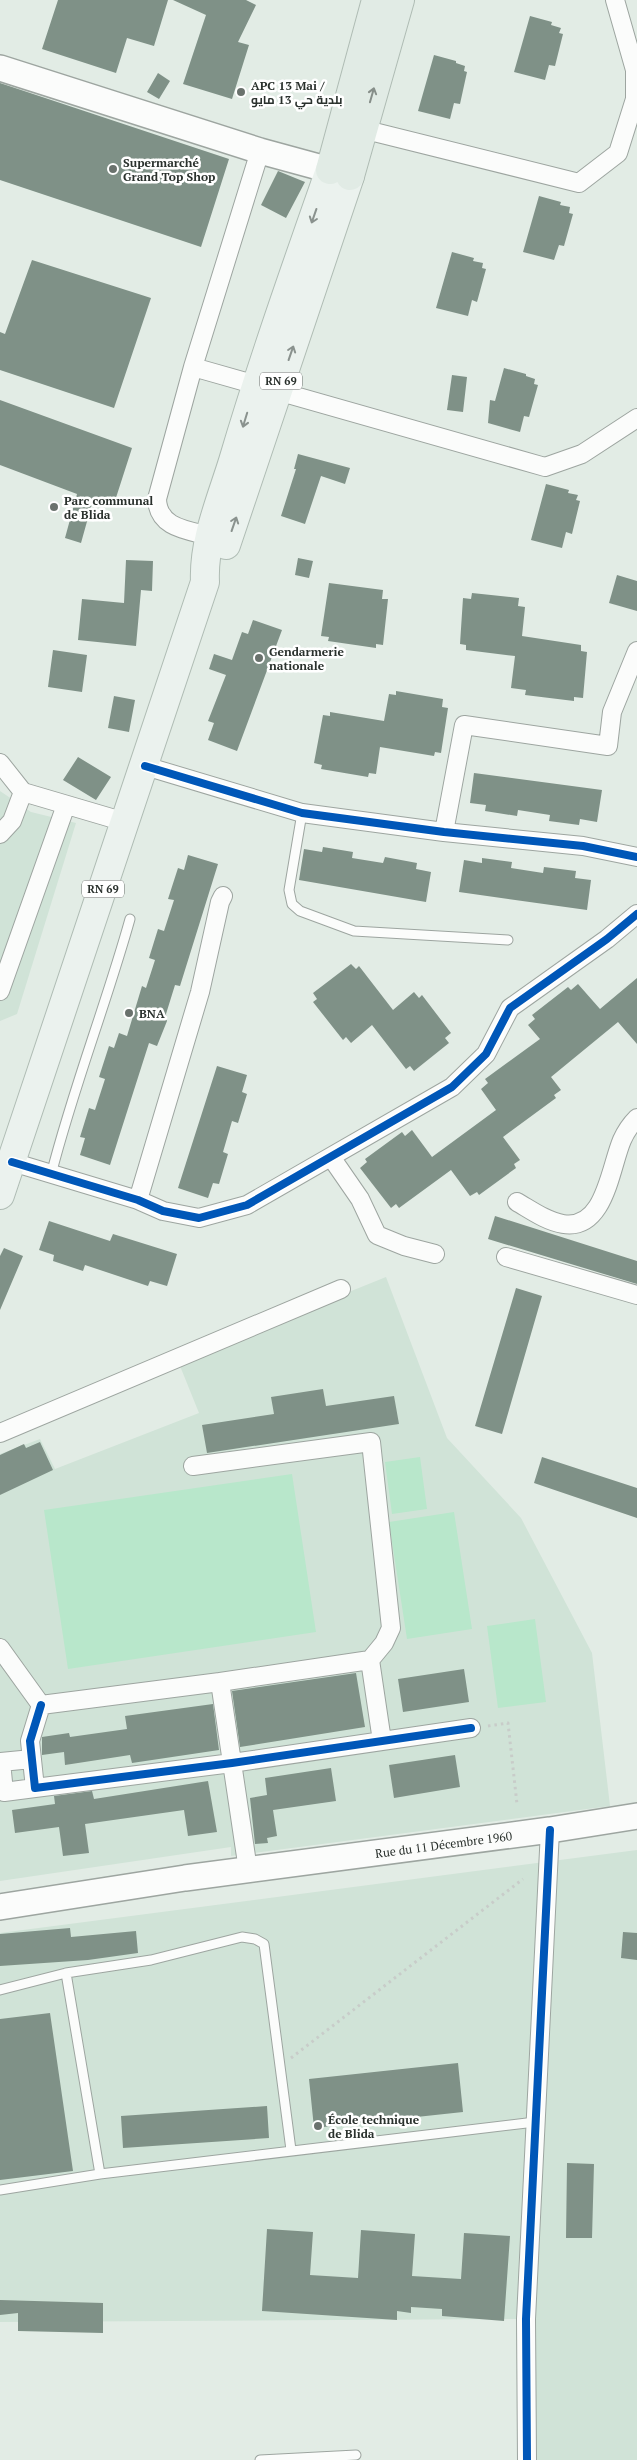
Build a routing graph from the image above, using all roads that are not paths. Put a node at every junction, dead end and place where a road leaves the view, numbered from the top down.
1 (376, 0) edge
2 (400, 0) edge
3 (615, 0) edge
4 (0, 68) edge
5 (362, 129) junction
6 (260, 151) junction
7 (340, 173) junction
8 (193, 367) junction
9 (267, 389) junction
10 (637, 418) edge
11 (210, 536) junction
12 (205, 582) junction
13 (637, 651) edge
14 (0, 763) edge
15 (145, 766) junction
16 (23, 792) junction
17 (66, 805) junction
18 (302, 813) junction
19 (125, 822) junction
20 (444, 832) junction
21 (0, 834) edge
22 (637, 857) edge
23 (223, 896) dead end
24 (637, 914) edge
25 (130, 919) dead end
26 (508, 940) dead end
27 (0, 991) edge
28 (637, 1118) edge
29 (331, 1157) junction
30 (12, 1162) junction
31 (51, 1175) junction
32 (0, 1196) edge
33 (138, 1200) junction
34 (517, 1202) dead end
35 (435, 1254) dead end
36 (506, 1257) dead end
37 (341, 1289) dead end
38 (631, 1293) edge
39 (637, 1306) edge
40 (0, 1433) edge
41 (193, 1466) dead end
42 (0, 1648) edge
43 (370, 1660) junction
44 (220, 1682) junction
45 (41, 1705) junction
46 (471, 1728) road end
47 (382, 1741) junction
48 (32, 1759) junction
49 (232, 1763) junction
50 (35, 1788) junction
51 (637, 1816) edge
52 (550, 1830) junction
53 (248, 1870) junction
54 (0, 1892) edge
55 (0, 1906) edge
56 (0, 1921) edge
57 (66, 1973) junction
58 (0, 1990) edge
59 (535, 2122) junction
60 (291, 2150) junction
61 (100, 2174) junction
62 (0, 2190) edge
63 (356, 2456) dead end
64 (260, 2460) edge
65 (527, 2460) edge

1 - 7 highway, RN 69
5 -> 2 highway, RN 69
3 - 5 street
4 - 6 main road
5 - 7 highway, RN 69
6 - 7 main road
6 - 8 street
7 - 9 main road, RN 69
8 - 9 street
8 - 11 street
9 - 10 street
9 -> 11 main road, RN 69
12 -> 9 main road, RN 69
11 - 12 main road, RN 69
12 - 15 main road, RN 69
13 - 20 street
14 - 16 street
15 - 18 street
15 - 19 main road, RN 69
16 - 17 street
16 - 21 street
17 - 19 street
17 - 27 street
18 - 20 street
18 - 26 lane
19 - 30 main road, RN 69
20 - 22 street
23 - 33 street
24 - 29 street
25 - 31 lane
28 - 34 street
29 - 33 street
29 - 35 street
30 - 31 street
30 - 32 main road, RN 69
31 - 33 street
36 - 38 street
37 - 40 street
38 - 39 street
41 - 43 street
42 - 45 street
43 - 44 street
43 - 47 street
44 - 45 street
44 - 49 street
45 - 48 street
46 - 47 street
47 - 49 street
48 - 50 street
48 - 50 street
49 - 50 street
49 - 53 street
51 - 52 main road, Rue du 11 Décembre 1960
52 - 53 main road, Rue du 11 Décembre 1960
52 - 59 street
53 - 54 main road, Rue du 11 Décembre 1960
53 - 55 main road, Rue du 11 Décembre 1960
53 - 56 main road, Rue du 11 Décembre 1960
57 - 58 lane
57 - 60 lane
57 - 61 lane
59 - 60 lane
59 - 65 street
60 - 61 lane
61 - 62 lane
63 - 64 lane

